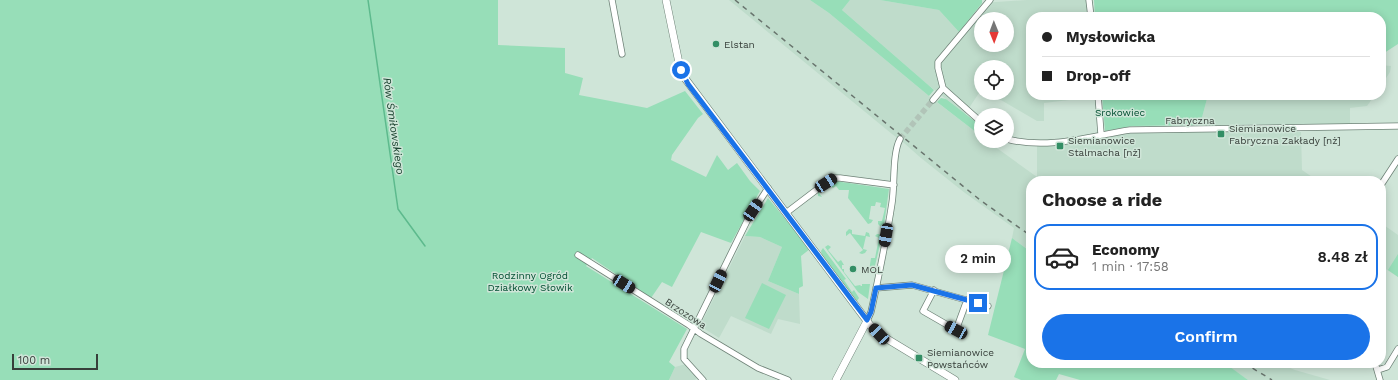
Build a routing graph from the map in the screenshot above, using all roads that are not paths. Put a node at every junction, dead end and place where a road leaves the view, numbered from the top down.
1 (612, 0) edge
2 (666, 0) edge
3 (990, 0) edge
4 (1089, 0) edge
5 (1090, 12) edge
6 (622, 54) dead end
7 (943, 88) junction
8 (933, 100) tunnel mouth
9 (1098, 100) edge
10 (974, 116) edge
11 (1398, 126) edge
12 (1101, 134) junction
13 (900, 139) tunnel mouth
14 (1014, 140) edge
15 (1398, 159) edge
16 (1386, 177) edge
17 (894, 185) junction
18 (768, 188) junction
19 (786, 213) junction
20 (578, 255) dead end
21 (876, 288) junction
22 (934, 290) junction
23 (967, 300) junction
24 (988, 306) dead end
25 (867, 320) junction
26 (694, 328) junction
27 (1398, 349) edge
28 (1386, 366) edge
29 (1382, 368) edge
30 (1378, 370) joint
31 (703, 380) edge
32 (788, 380) edge
33 (836, 380) edge
34 (956, 380) edge
35 (1380, 380) edge

1 - 6 street
2 - 18 street
3 - 7 street
4 - 5 street
7 - 8 street
7 - 10 street
9 - 12 street
11 - 12 street, Fabryczna
12 - 14 street, Fabryczna
13 - 17 street
15 - 16 street
17 - 19 street
17 - 21 street
18 - 19 street
18 - 26 street
19 - 25 street
20 - 26 street, Brzozowa
21 - 22 street
21 - 25 street
22 - 23 street
22 - 23 street
23 - 24 street
25 - 33 street
25 - 34 street
26 - 31 street
26 - 32 street, Brzozowa
27 - 28 street
29 - 30 street
30 - 35 street

